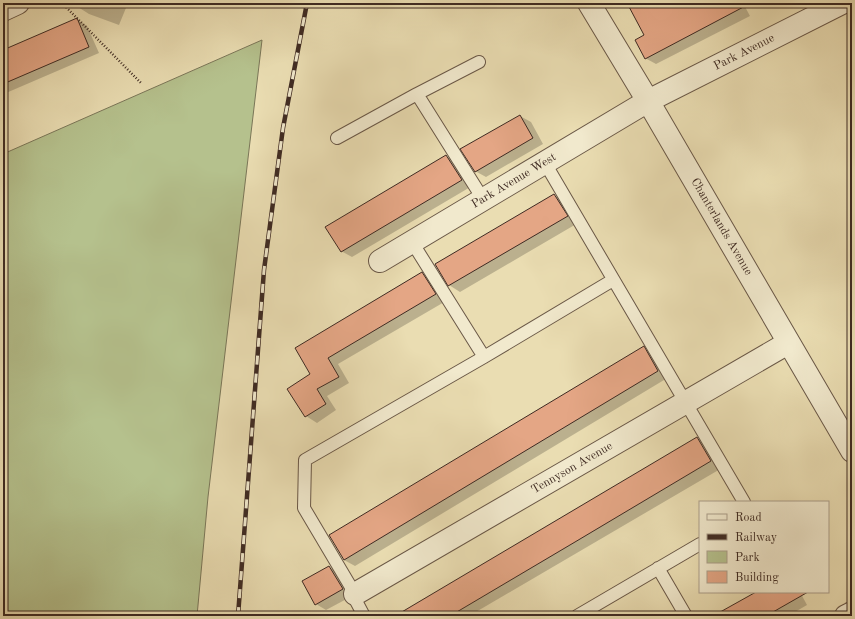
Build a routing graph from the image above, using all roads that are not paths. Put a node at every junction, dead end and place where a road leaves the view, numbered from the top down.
1 (18, 3) edge
2 (589, 3) edge
3 (842, 3) edge
4 (3, 10) edge
5 (479, 62) dead end
6 (417, 94) junction
7 (648, 102) junction
8 (337, 138) dead end
9 (545, 163) junction
10 (483, 200) junction
11 (412, 242) junction
12 (380, 261) dead end
13 (613, 280) junction
14 (788, 342) junction
15 (484, 357) junction
16 (684, 402) junction
17 (852, 451) edge
18 (743, 501) edge
19 (699, 545) edge
20 (658, 568) junction
21 (355, 594) junction
22 (852, 613) edge
23 (364, 616) edge
24 (577, 616) edge
25 (686, 616) edge
26 (846, 616) edge

1 - 4 street
2 - 7 street, Chanterlands Avenue
3 - 7 street, Park Avenue
5 - 6 lane
6 - 8 lane
6 - 10 lane
7 - 9 street, Park Avenue West
7 - 14 street, Chanterlands Avenue
9 - 10 street, Park Avenue West
9 - 13 lane
10 - 11 street, Park Avenue West
11 - 12 street, Park Avenue West
11 - 15 lane
13 - 15 lane
13 - 16 lane
14 - 16 street, Tennyson Avenue
14 - 17 street, Chanterlands Avenue
15 - 21 lane
16 - 18 lane
16 - 21 street, Tennyson Avenue
19 - 20 lane
20 - 24 lane
20 - 25 lane
21 - 23 lane
22 - 26 street

